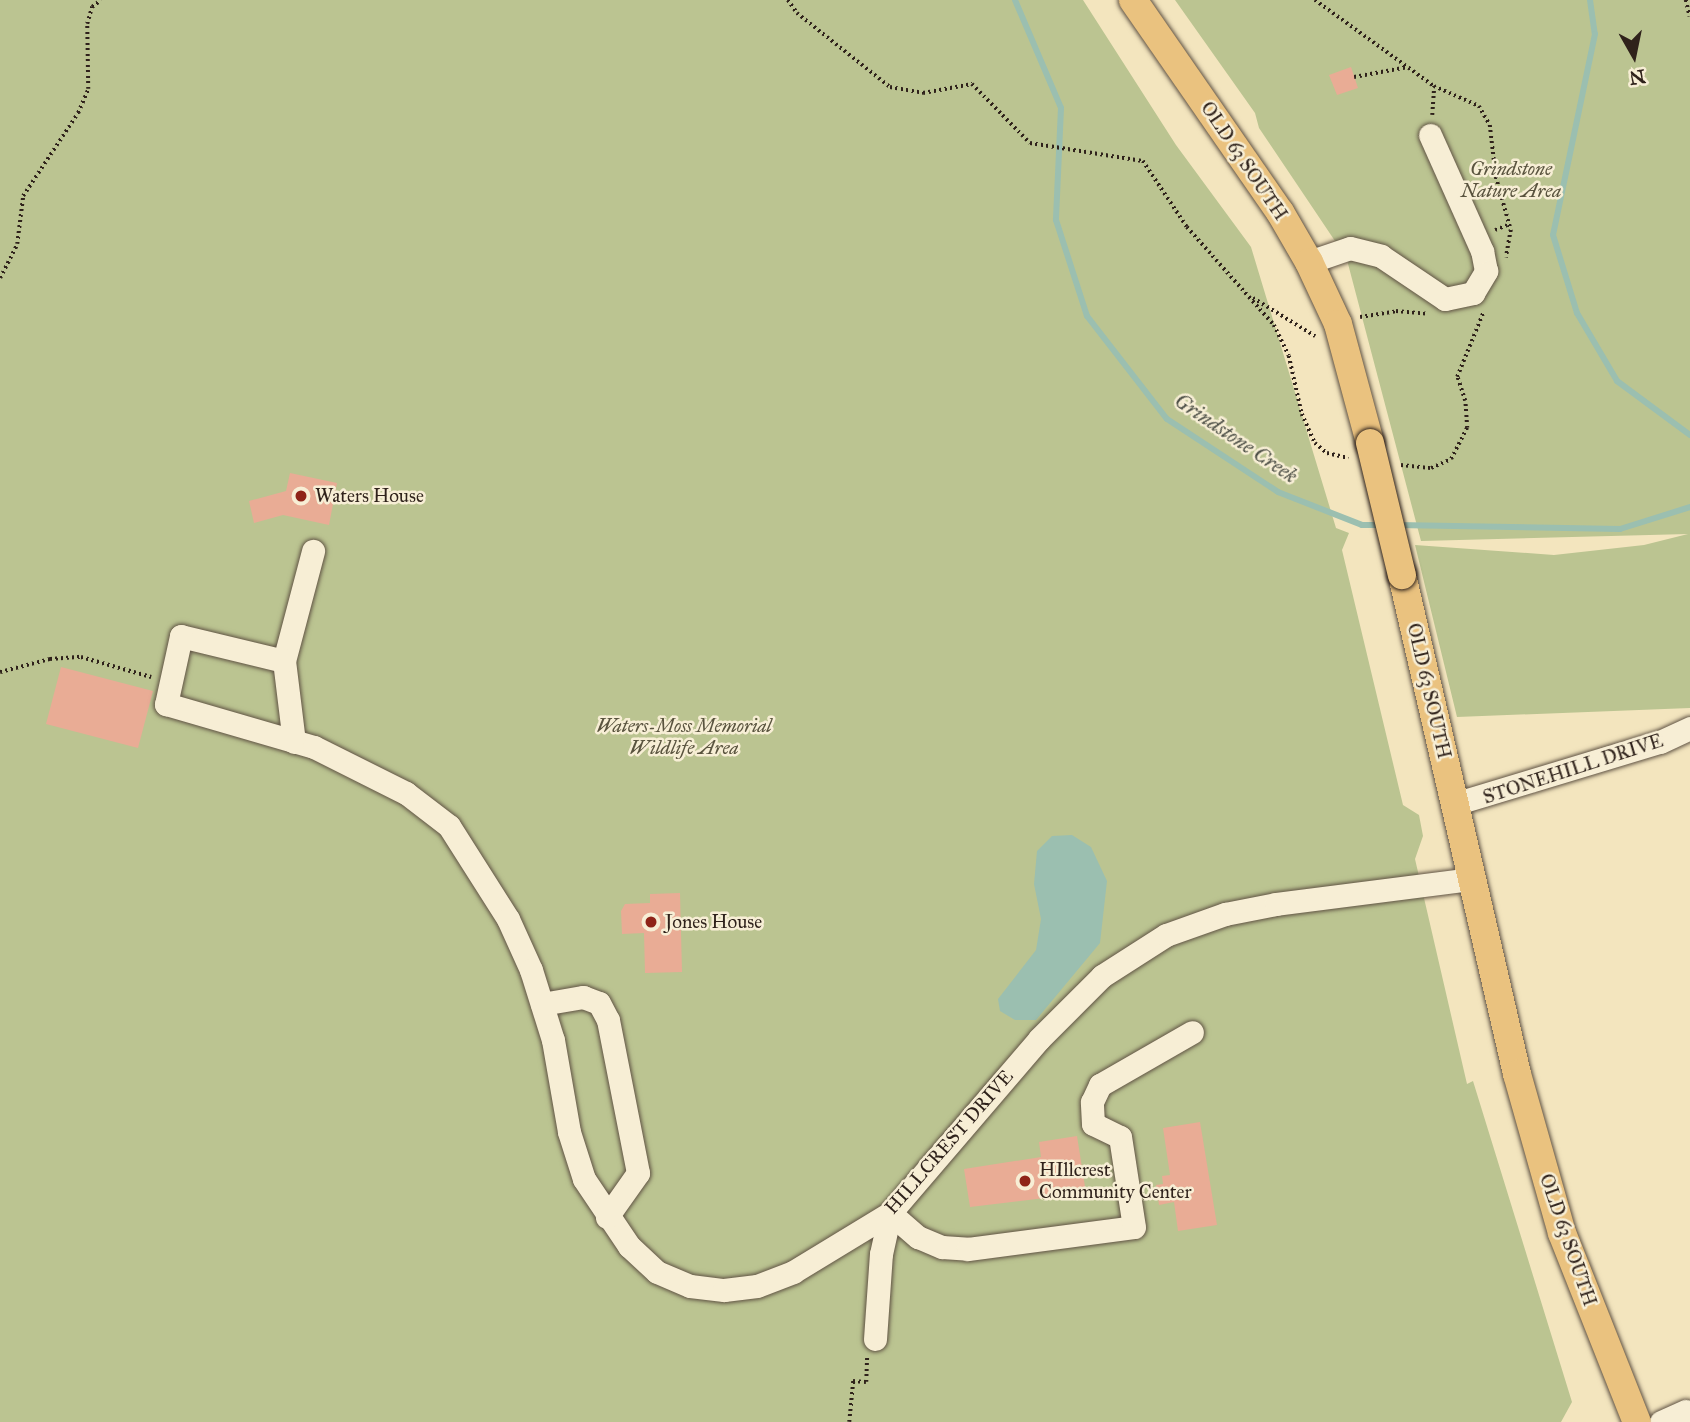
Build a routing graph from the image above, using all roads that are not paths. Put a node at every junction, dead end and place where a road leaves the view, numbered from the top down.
1 (1133, 0) edge
2 (1430, 135) road end
3 (1309, 262) junction
4 (313, 551) dead end
5 (284, 660) junction
6 (1690, 728) edge
7 (294, 742) junction
8 (1454, 804) junction
9 (1472, 879) junction
10 (542, 1004) junction
11 (1192, 1032) dead end
12 (890, 1213) junction
13 (607, 1217) junction
14 (876, 1339) road end
15 (1686, 1411) dead end
16 (1637, 1422) edge
17 (1661, 1422) edge

1 - 3 main road, OLD 63 SOUTH
2 - 3 street
3 - 8 main road, OLD 63 SOUTH, bridge
4 - 5 street
5 - 7 street
5 - 7 street, HILLCREST DRIVE
6 - 8 street, STONEHILL DRIVE
7 - 10 street, HILLCREST DRIVE
8 - 9 main road, OLD 63 SOUTH
9 - 12 street, HILLCREST DRIVE
9 - 16 main road, OLD 63 SOUTH
10 - 13 street, HILLCREST DRIVE
10 - 13 street
11 - 12 street
12 - 13 street, HILLCREST DRIVE
12 - 14 street
15 - 17 street

